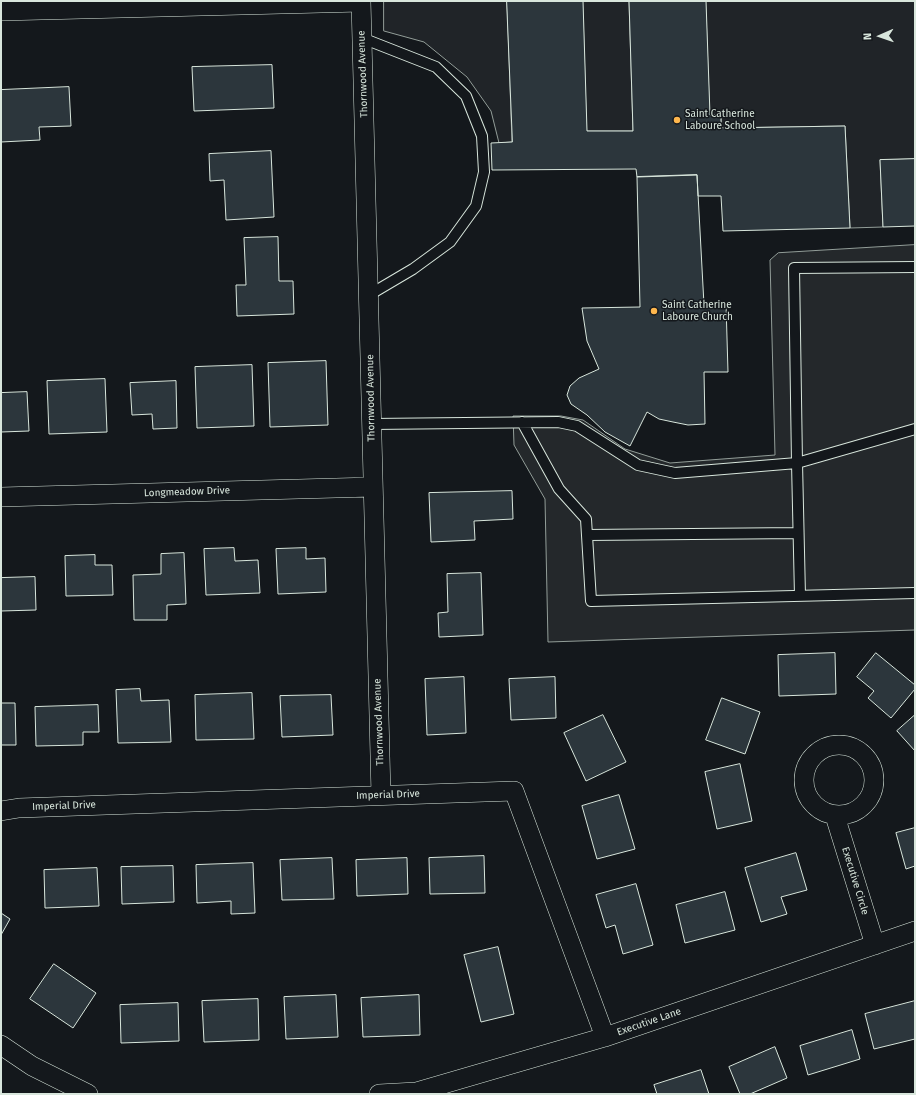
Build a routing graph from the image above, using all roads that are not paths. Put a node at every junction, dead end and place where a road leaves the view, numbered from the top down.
1 (361, 2) edge
2 (1, 12) edge
3 (362, 38) junction
4 (915, 267) edge
5 (369, 295) junction
6 (522, 422) junction
7 (372, 424) junction
8 (915, 430) edge
9 (797, 463) junction
10 (372, 487) junction
11 (1, 497) edge
12 (798, 533) junction
13 (587, 535) junction
14 (915, 593) edge
15 (800, 596) junction
16 (381, 795) junction
17 (1, 811) edge
18 (835, 816) dead end
19 (915, 931) edge
20 (875, 946) junction
21 (604, 1037) junction
22 (1, 1045) edge
23 (88, 1094) edge
24 (379, 1094) edge

1 - 2 street
1 - 3 street, Thornwood Avenue
3 - 5 street, Thornwood Avenue
3 - 5 lane
4 - 9 lane
5 - 7 street, Thornwood Avenue
6 - 7 lane
6 - 9 lane
6 - 13 lane
7 - 10 street, Thornwood Avenue
8 - 9 lane
9 - 12 lane
10 - 11 street, Longmeadow Drive
10 - 16 street, Thornwood Avenue
12 - 13 lane
12 - 15 lane
13 - 15 lane
14 - 15 lane
16 - 17 street, Imperial Drive
16 - 21 street, Imperial Drive
18 - 20 street, Executive Circle
19 - 20 street, Executive Lane
20 - 21 street, Executive Lane
21 - 24 street, Executive Lane
22 - 23 street

